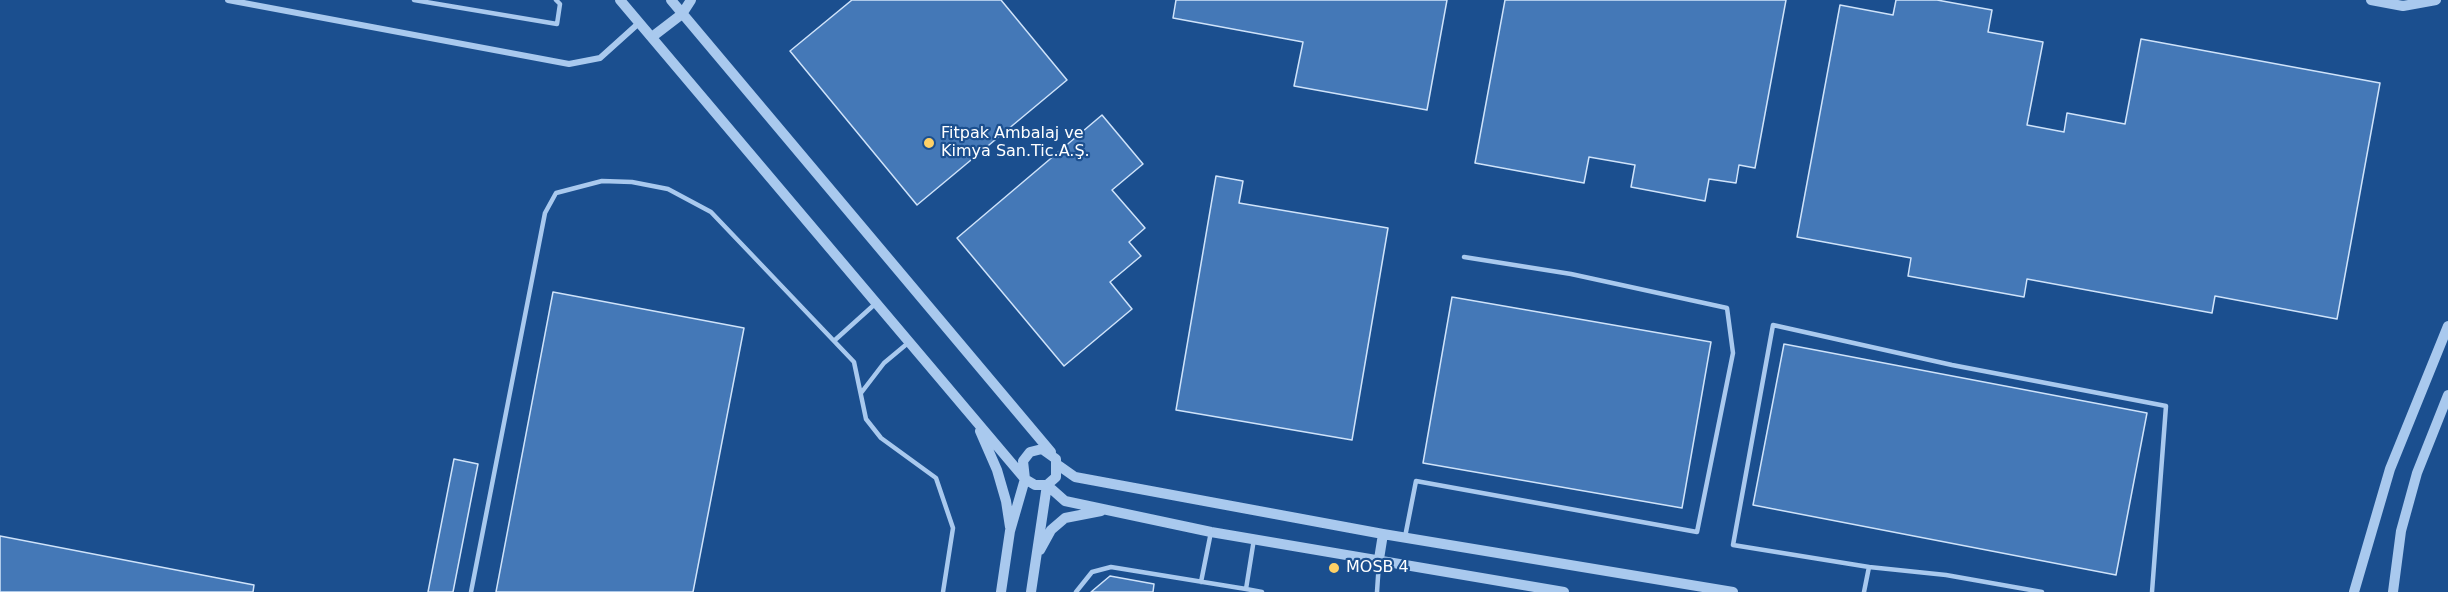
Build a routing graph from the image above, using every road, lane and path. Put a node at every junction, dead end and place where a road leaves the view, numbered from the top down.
1 (228, 0) edge
2 (414, 0) edge
3 (556, 0) edge
4 (671, 0) edge
5 (691, 0) edge
6 (2371, 0) edge
7 (2436, 0) edge
8 (623, 1) edge
9 (681, 14) junction
10 (640, 22) junction
11 (652, 37) junction
12 (1464, 258) dead end
13 (877, 302) junction
14 (2448, 326) edge
15 (835, 340) junction
16 (910, 341) junction
17 (861, 393) junction
18 (2448, 395) edge
19 (975, 420) junction
20 (1053, 454) junction
21 (1058, 465) junction
22 (1025, 479) junction
23 (1047, 484) junction
24 (1112, 510) junction
25 (1010, 531) junction
26 (1210, 531) junction
27 (1383, 534) junction
28 (1405, 537) junction
29 (1254, 540) junction
30 (1037, 555) junction
31 (1379, 559) junction
32 (1869, 567) junction
33 (1201, 582) junction
34 (1246, 589) junction
35 (471, 592) edge
36 (943, 592) edge
37 (1000, 592) edge
38 (1031, 592) edge
39 (1076, 592) edge
40 (1262, 592) edge
41 (1377, 592) edge
42 (1564, 592) edge
43 (1733, 592) edge
44 (1864, 592) edge
45 (2042, 592) edge
46 (2152, 592) edge
47 (2354, 592) edge
48 (2393, 592) edge

1 - 10 street
2 - 3 lane
4 - 9 street
5 - 9 street
6 - 7 street
8 - 10 street
9 - 11 street
9 - 20 street
10 - 11 street
11 - 13 street
12 - 28 lane
13 - 15 lane
13 - 16 street
14 - 47 street
15 - 17 lane
15 - 35 lane
16 - 17 lane
16 - 19 street
17 - 36 lane
18 - 48 street
19 - 22 street
19 - 25 street
20 - 21 street
20 - 22 street
21 - 23 street
21 - 27 street
22 - 23 street
22 - 25 street
23 - 24 street
23 - 30 street
24 - 26 street
24 - 30 street
25 - 37 street
26 - 29 street
26 - 33 lane
27 - 28 street
27 - 31 street
28 - 43 street
29 - 31 street
29 - 34 lane
30 - 38 street
31 - 41 lane
31 - 42 street
32 - 44 lane
32 - 45 lane
32 - 46 lane
33 - 34 lane
33 - 39 lane
34 - 40 lane

